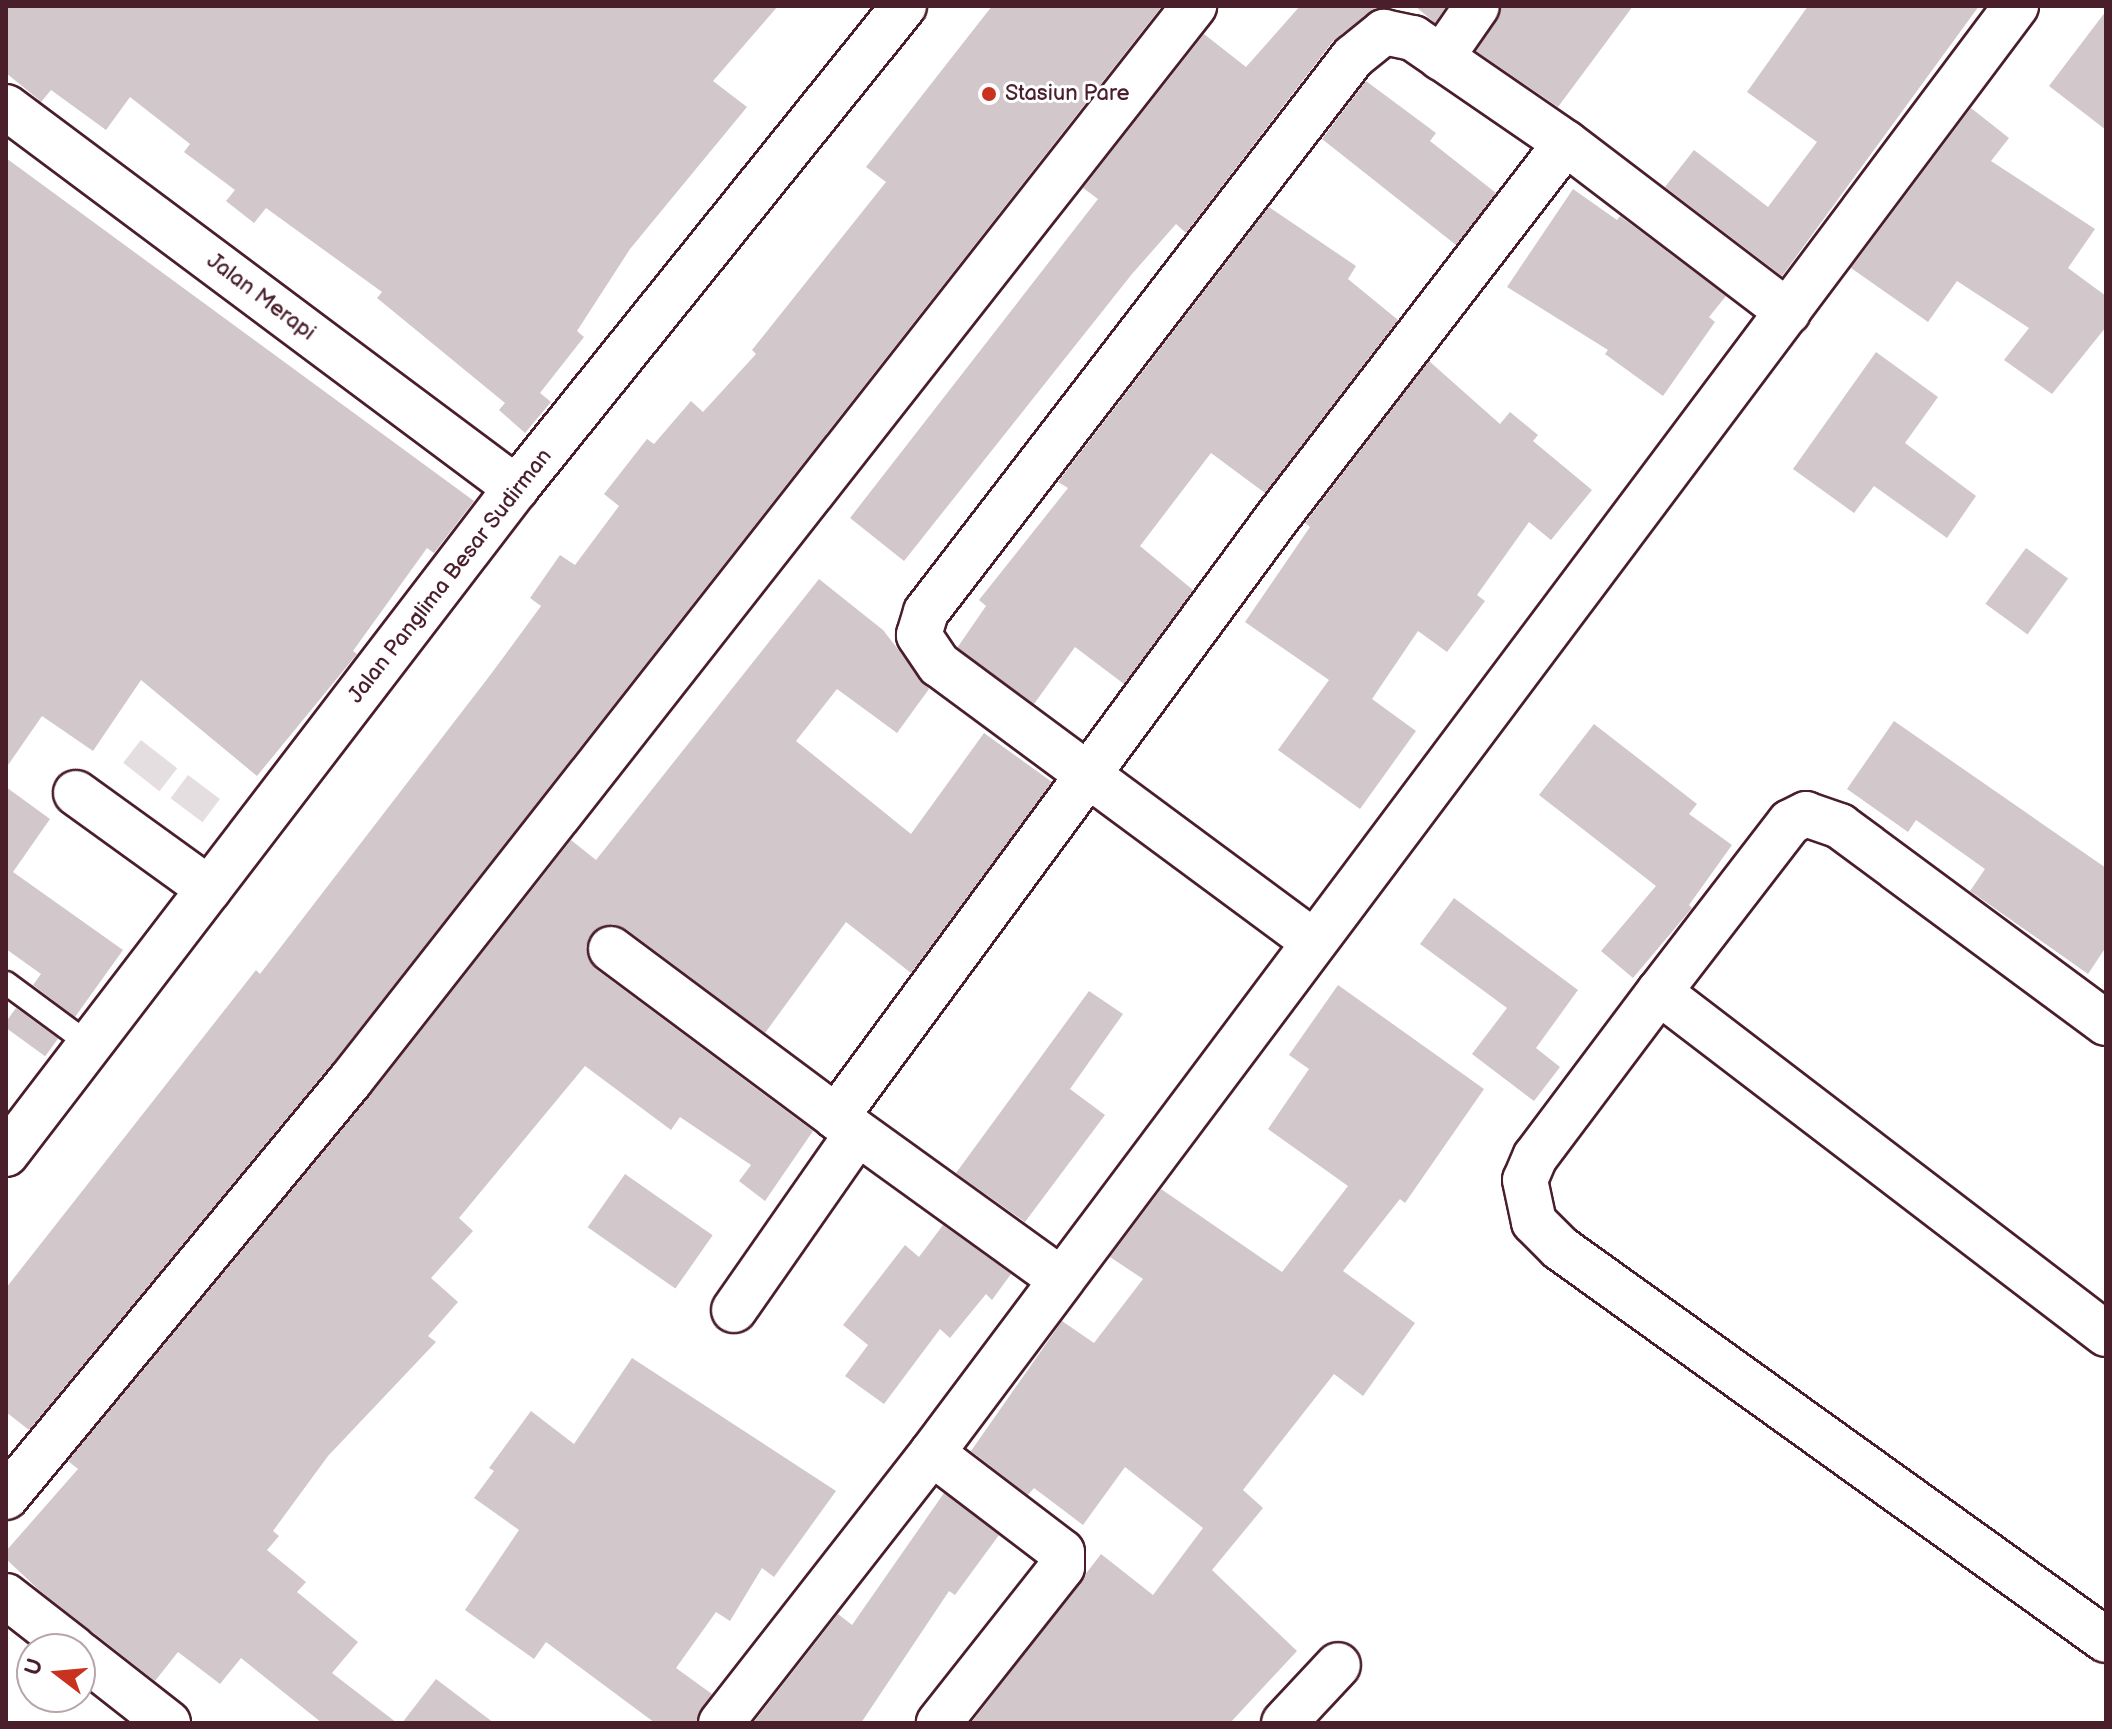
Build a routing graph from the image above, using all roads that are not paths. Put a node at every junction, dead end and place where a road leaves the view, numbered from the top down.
1 (904, 6) edge
2 (1194, 6) edge
3 (1477, 6) edge
4 (2016, 6) edge
5 (1441, 58) junction
6 (6, 107) edge
7 (1566, 143) junction
8 (1788, 312) junction
9 (516, 488) junction
10 (1089, 775) junction
11 (76, 793) dead end
12 (209, 889) junction
13 (1314, 942) junction
14 (611, 949) dead end
15 (6, 983) edge
16 (1659, 992) junction
17 (2106, 1023) edge
18 (90, 1045) junction
19 (846, 1125) junction
20 (6, 1154) edge
21 (1059, 1278) junction
22 (734, 1310) dead end
23 (2106, 1334) edge
24 (932, 1453) junction
25 (6, 1497) edge
26 (6, 1596) edge
27 (53, 1633) edge
28 (2106, 1640) edge
29 (1338, 1665) dead end
30 (96, 1667) edge
31 (168, 1723) edge
32 (721, 1723) edge
33 (939, 1723) edge
34 (1284, 1723) edge

1 - 9 street, Jalan Panglima Besar Sudirman
2 - 25 street
3 - 5 street
4 - 8 street
5 - 7 street
5 - 10 street
6 - 9 street, Jalan Merapi
7 - 8 street
7 - 10 street
8 - 13 street
9 - 12 street, Jalan Panglima Besar Sudirman
10 - 13 street
10 - 19 street
11 - 12 street
12 - 18 street, Jalan Panglima Besar Sudirman
13 - 21 street
14 - 19 street
15 - 18 lane
16 - 17 street
16 - 23 street
16 - 28 street
18 - 20 street, Jalan Panglima Besar Sudirman
19 - 21 street
19 - 22 street
21 - 24 street
24 - 32 street
24 - 33 street
26 - 27 street
29 - 34 street
30 - 31 street

